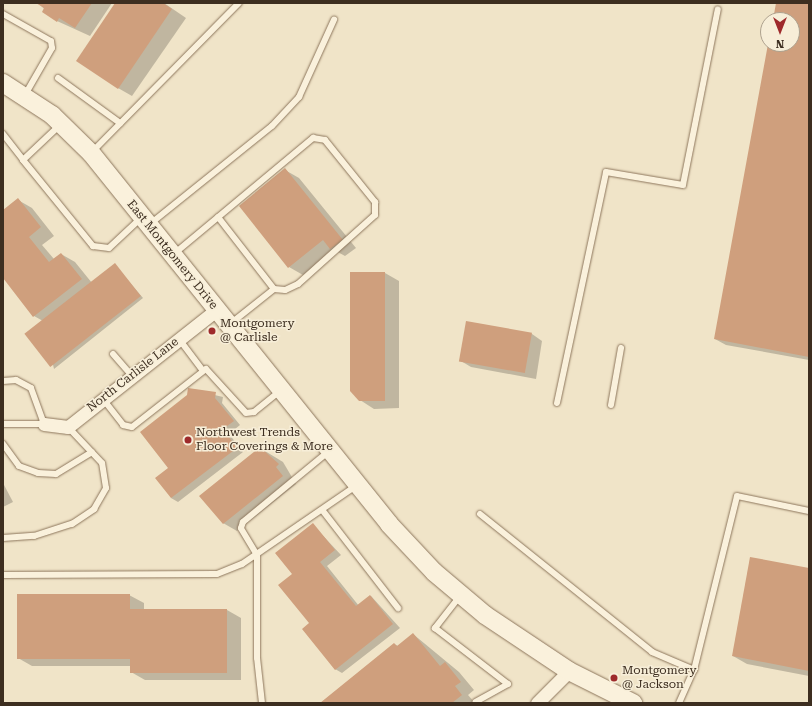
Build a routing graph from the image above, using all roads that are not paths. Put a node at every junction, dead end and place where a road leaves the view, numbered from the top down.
1 (239, 3) edge
2 (718, 9) dead end
3 (3, 14) edge
4 (334, 20) dead end
5 (58, 78) dead end
6 (3, 83) edge
7 (25, 95) junction
8 (120, 123) junction
9 (62, 124) junction
10 (3, 134) edge
11 (91, 153) junction
12 (23, 160) junction
13 (218, 217) junction
14 (145, 221) junction
15 (172, 255) junction
16 (274, 289) junction
17 (216, 310) junction
18 (229, 325) junction
19 (179, 339) junction
20 (621, 348) dead end
21 (113, 354) dead end
22 (202, 370) junction
23 (132, 376) junction
24 (3, 381) edge
25 (281, 390) junction
26 (103, 399) junction
27 (557, 403) dead end
28 (611, 406) dead end
29 (3, 424) edge
30 (44, 424) junction
31 (68, 427) junction
32 (3, 444) edge
33 (330, 450) junction
34 (92, 452) junction
35 (357, 485) junction
36 (323, 511) junction
37 (809, 511) edge
38 (480, 514) dead end
39 (3, 538) edge
40 (257, 555) junction
41 (3, 575) edge
42 (461, 595) junction
43 (398, 608) dead end
44 (694, 670) junction
45 (569, 671) junction
46 (476, 702) dead end
47 (262, 703) edge
48 (537, 703) edge
49 (633, 703) edge
50 (679, 703) edge

1 - 8 lane
2 - 27 lane
3 - 7 lane
4 - 14 lane
5 - 8 lane
6 - 7 main road, East Montgomery Drive
7 - 9 main road, East Montgomery Drive
8 - 11 lane
9 - 11 main road, East Montgomery Drive
9 - 12 lane
10 - 12 lane
11 - 14 main road, East Montgomery Drive
12 - 14 lane
13 - 15 lane
13 - 16 lane
13 - 16 lane
14 - 15 main road, East Montgomery Drive
15 - 17 main road, East Montgomery Drive
16 - 18 lane
17 - 18 main road, East Montgomery Drive
17 - 19 street, North Carlisle Lane
18 - 25 main road, East Montgomery Drive
19 - 22 lane
19 - 23 street, North Carlisle Lane
20 - 28 lane
21 - 23 lane
22 - 25 lane
22 - 26 lane
23 - 26 street, North Carlisle Lane
24 - 30 lane
25 - 33 main road, East Montgomery Drive
26 - 31 street, North Carlisle Lane
29 - 30 lane
30 - 31 street
31 - 34 lane
32 - 34 lane
33 - 35 main road, East Montgomery Drive
33 - 40 lane
34 - 39 lane
35 - 36 lane
35 - 42 main road, East Montgomery Drive
36 - 40 lane
36 - 43 lane
37 - 44 lane
38 - 44 lane
40 - 41 lane
40 - 47 lane
42 - 45 main road, East Montgomery Drive
42 - 46 lane
44 - 50 lane
45 - 48 street
45 - 49 main road, East Montgomery Drive

